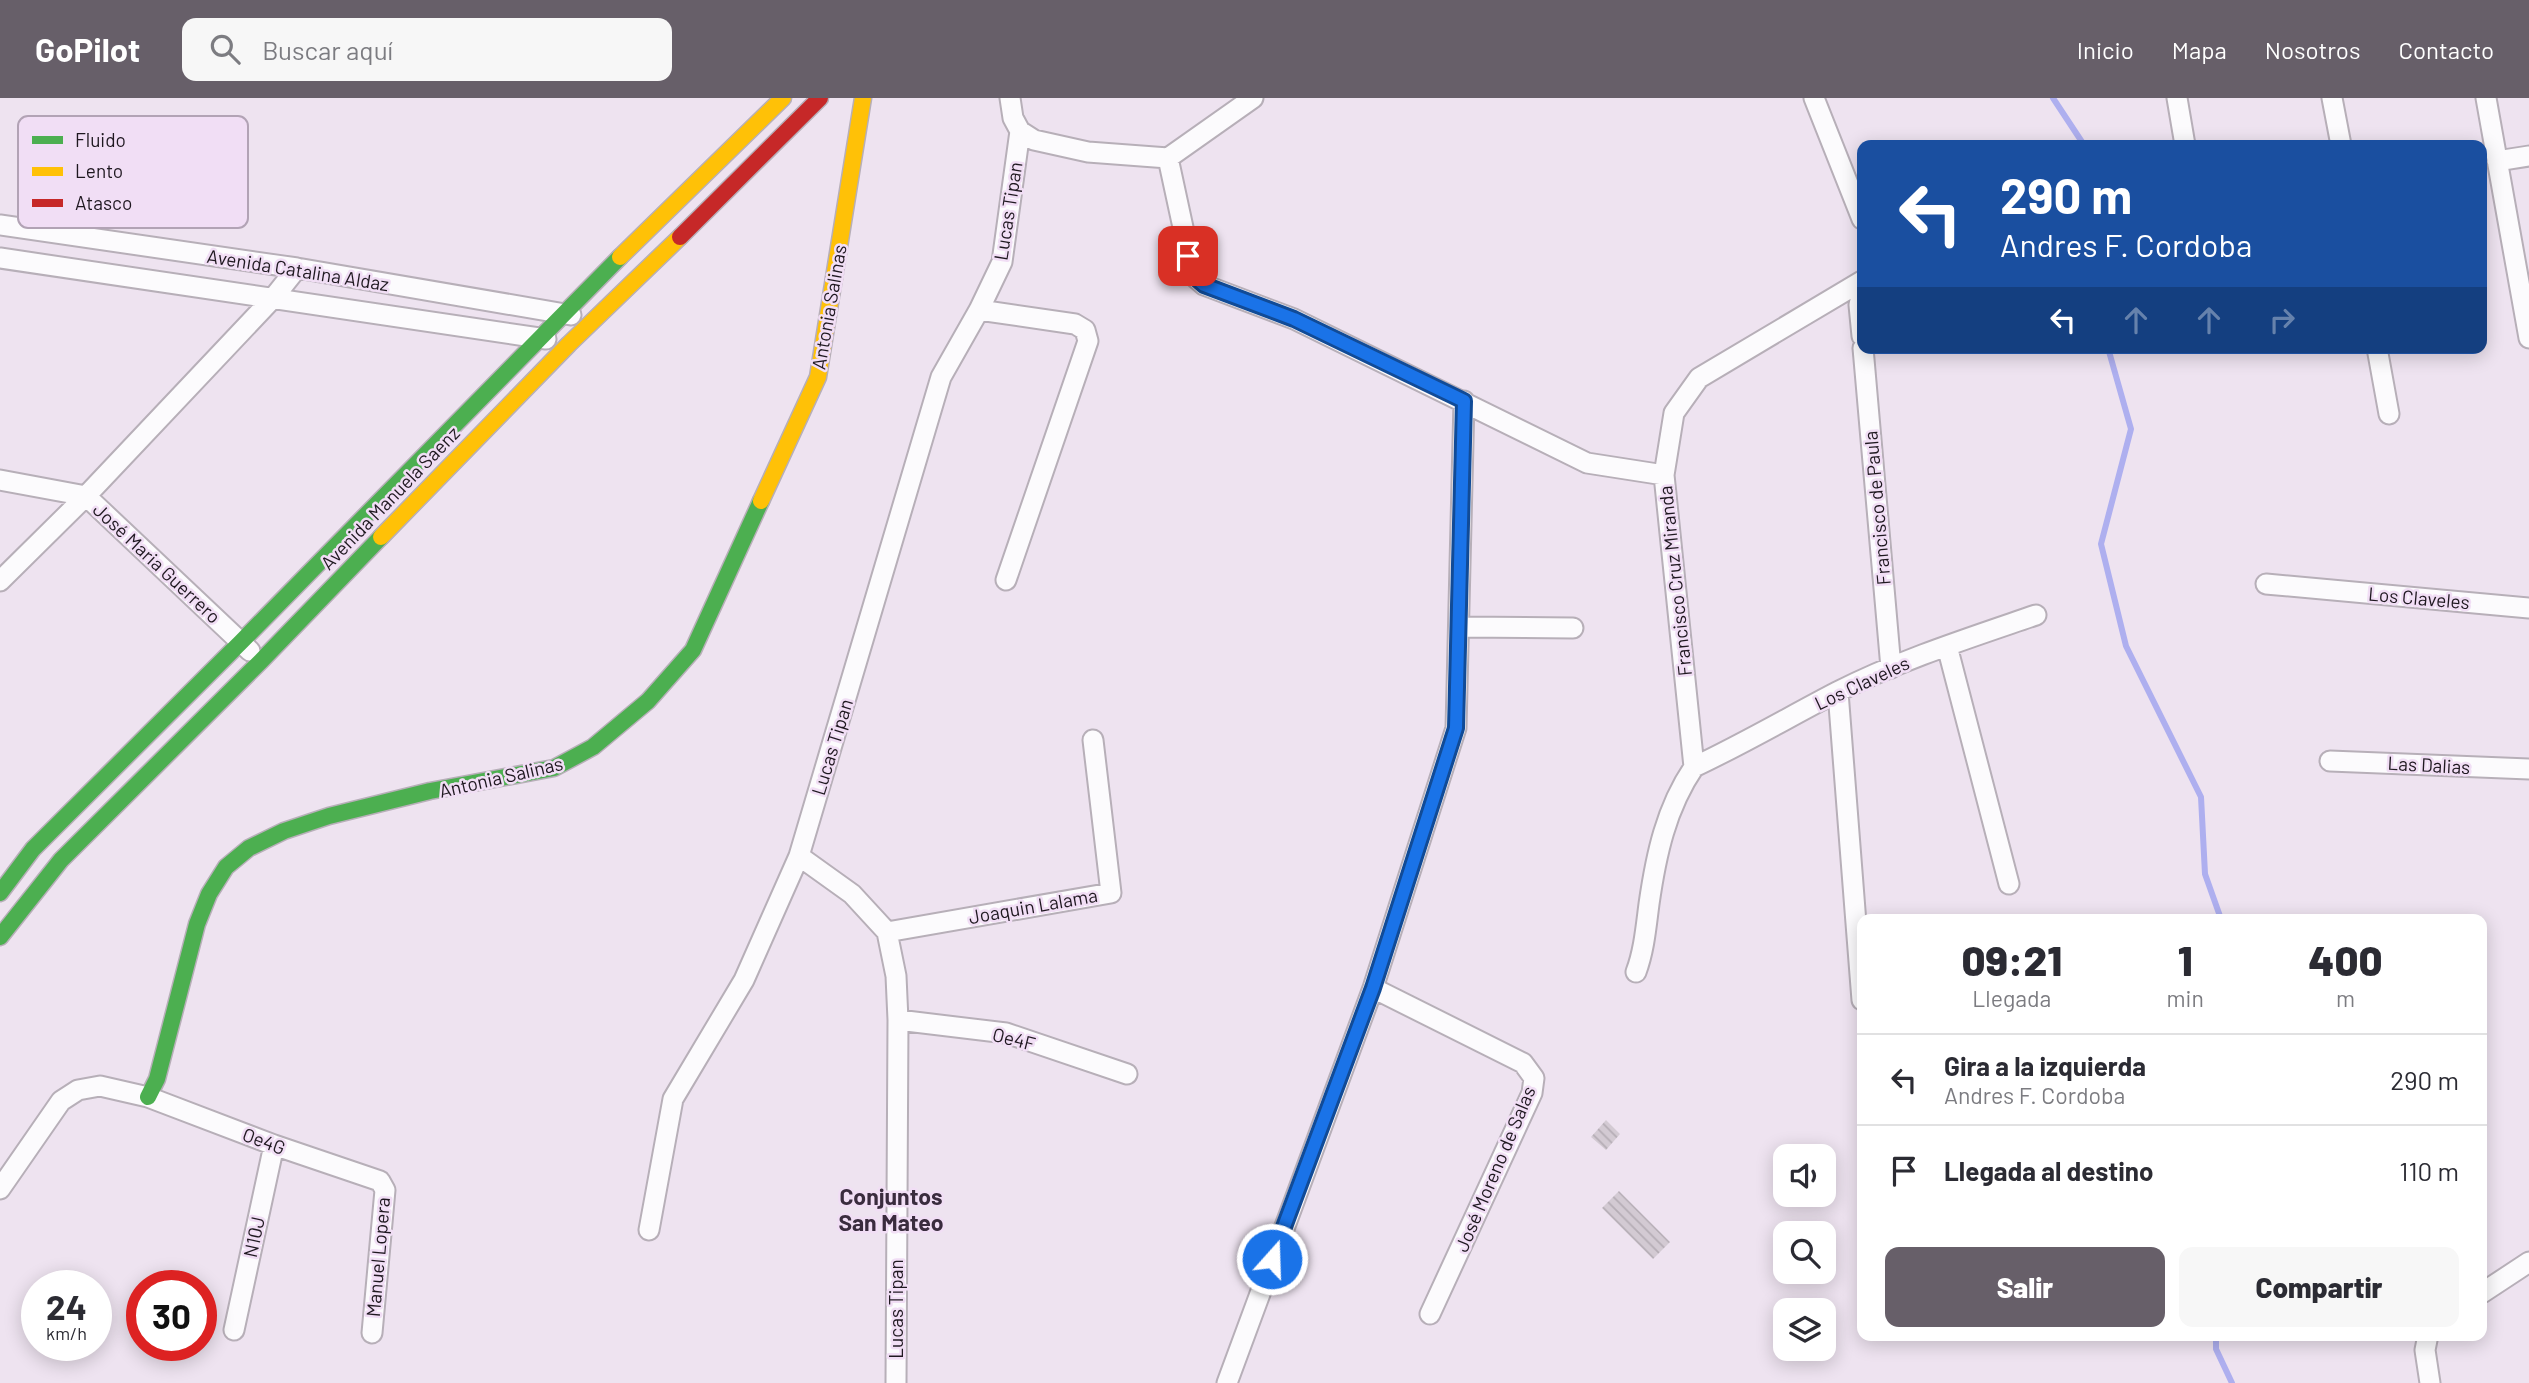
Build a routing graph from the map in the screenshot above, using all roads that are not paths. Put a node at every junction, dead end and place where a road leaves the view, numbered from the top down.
1 (783, 98) edge
2 (820, 98) edge
3 (863, 98) edge
4 (1010, 98) edge
5 (1253, 98) edge
6 (1814, 98) edge
7 (2177, 98) edge
8 (2332, 98) edge
9 (2486, 98) edge
10 (1020, 131) junction
11 (2184, 140) edge
12 (2340, 140) edge
13 (2529, 156) edge
14 (1168, 158) junction
15 (2497, 161) junction
16 (1857, 206) edge
17 (0, 225) edge
18 (18, 228) edge
19 (21, 228) edge
20 (0, 258) edge
21 (297, 268) junction
22 (1857, 284) edge
23 (274, 297) junction
24 (979, 310) junction
25 (563, 313) junction
26 (596, 320) junction
27 (540, 338) junction
28 (2529, 338) edge
29 (569, 344) junction
30 (1864, 354) edge
31 (2378, 354) edge
32 (1464, 401) junction
33 (2389, 414) dead end
34 (1664, 475) junction
35 (0, 480) edge
36 (86, 496) junction
37 (1006, 580) dead end
38 (0, 581) edge
39 (2266, 584) dead end
40 (2529, 608) edge
41 (2036, 615) dead end
42 (1459, 627) junction
43 (1573, 628) dead end
44 (241, 642) junction
45 (1947, 646) junction
46 (261, 661) junction
47 (1891, 668) junction
48 (1838, 692) junction
49 (1093, 740) dead end
50 (2330, 761) dead end
51 (1694, 767) junction
52 (2529, 769) edge
53 (799, 856) junction
54 (2009, 884) dead end
55 (0, 892) edge
56 (887, 932) junction
57 (1857, 936) edge
58 (0, 937) edge
59 (1636, 972) dead end
60 (1373, 988) junction
61 (898, 1020) junction
62 (1127, 1074) dead end
63 (148, 1097) junction
64 (274, 1145) junction
65 (380, 1181) joint
66 (0, 1189) edge
67 (649, 1230) dead end
68 (2529, 1262) edge
69 (2487, 1290) edge
70 (1430, 1314) dead end
71 (234, 1330) dead end
72 (372, 1333) dead end
73 (2426, 1341) edge
74 (896, 1383) edge
75 (1227, 1383) edge
76 (2430, 1383) edge

1 - 25 street, Avenida Manuela Saenz
2 - 26 street, Avenida Manuela Saenz
3 - 63 street, Antonia Salinas
4 - 10 street, Lucas Tipan
5 - 14 street
6 - 16 street
7 - 11 street
8 - 12 street
9 - 15 street
10 - 14 street
10 - 24 street, Lucas Tipan
13 - 15 street
14 - 32 street
15 - 28 street
17 - 18 street, Avenida Catalina Aldaz
19 - 21 street, Avenida Catalina Aldaz
20 - 23 street, Avenida Catalina Aldaz
21 - 23 street
21 - 25 street, Avenida Catalina Aldaz
22 - 34 street, Francisco Cruz Miranda
23 - 27 street, Avenida Catalina Aldaz
23 - 36 street
24 - 37 street
24 - 53 street, Lucas Tipan
25 - 26 street, Avenida Catalina Aldaz
25 - 27 street, Avenida Manuela Saenz
26 - 29 street, Avenida Manuela Saenz
27 - 29 street, Avenida Catalina Aldaz
27 - 44 street, Avenida Manuela Saenz
29 - 46 street, Avenida Manuela Saenz
30 - 47 street, Francisco de Paula
31 - 33 street
32 - 34 street
32 - 42 street
34 - 51 street, Francisco Cruz Miranda
35 - 36 street, José Maria Guerrero
36 - 38 street
36 - 44 street, José Maria Guerrero
39 - 40 street, Los Claveles
41 - 45 street, Los Claveles
42 - 43 street
42 - 60 street
44 - 46 street, José Maria Guerrero
44 - 55 street, Avenida Manuela Saenz
45 - 47 street, Los Claveles
45 - 54 street
46 - 58 street, Avenida Manuela Saenz
47 - 48 street, Los Claveles
48 - 51 street, Los Claveles
48 - 57 street
49 - 56 street, Joaquin Lalama
50 - 52 street, Las Dalias
51 - 59 street
53 - 56 street
53 - 67 street, Lucas Tipan
56 - 61 street, Lucas Tipan
60 - 70 street, José Moreno de Salas
60 - 75 street
61 - 62 street, Oe4F
61 - 74 street, Lucas Tipan
63 - 64 street, Oe4G
63 - 66 street
64 - 65 street, Oe4G
64 - 71 street, N10J
65 - 72 street, Manuel Lopera
68 - 69 street
73 - 76 street

